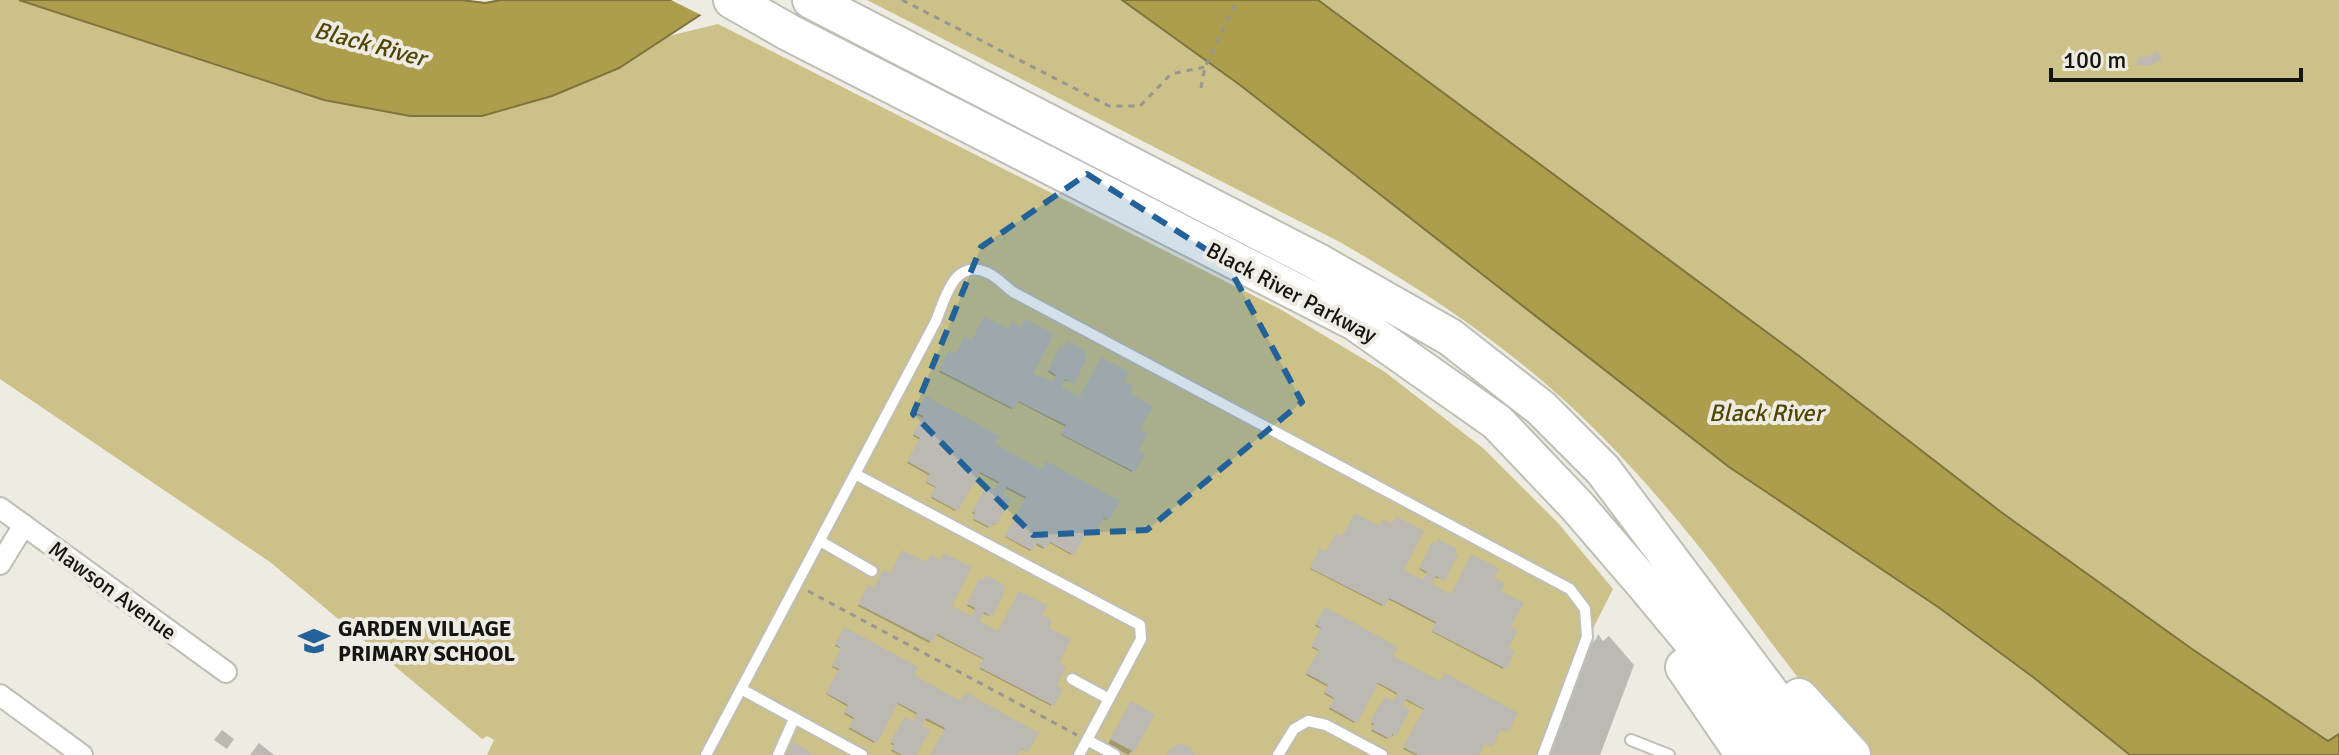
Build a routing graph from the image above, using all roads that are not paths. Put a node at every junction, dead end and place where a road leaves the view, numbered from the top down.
1 (811, 0) edge
2 (738, 3) edge
3 (1603, 470) junction
4 (855, 474) junction
5 (0, 508) edge
6 (24, 525) junction
7 (820, 541) junction
8 (0, 564) edge
9 (872, 571) dead end
10 (1645, 585) junction
11 (226, 672) dead end
12 (1072, 679) dead end
13 (741, 689) junction
14 (0, 695) edge
15 (1109, 699) junction
16 (794, 719) junction
17 (1087, 740) junction
18 (1631, 740) dead end
19 (1653, 752) edge
20 (82, 755) edge
21 (706, 755) edge
22 (778, 755) edge
23 (860, 755) edge
24 (1079, 755) edge
25 (1115, 755) edge
26 (1278, 755) edge
27 (1382, 755) edge
28 (1543, 755) edge
29 (1669, 755) edge
30 (1744, 755) edge
31 (1779, 755) edge
32 (1817, 755) edge
33 (1852, 755) edge

1 - 3 highway, Black River Parkway
2 - 10 highway, Black River Parkway
3 - 32 highway, Black River Parkway
3 - 33 highway
4 - 7 lane
4 - 15 lane
4 - 28 lane
5 - 6 street, Mawson Avenue
6 - 8 street
6 - 11 street, Mawson Avenue
7 - 9 lane
7 - 13 lane
10 - 30 highway
10 - 31 highway, Black River Parkway
12 - 15 lane
13 - 16 lane
13 - 21 lane
14 - 20 street
15 - 17 lane
16 - 22 lane
16 - 23 lane
17 - 24 lane
17 - 25 lane
18 - 19 lane
19 - 29 lane
26 - 27 lane

